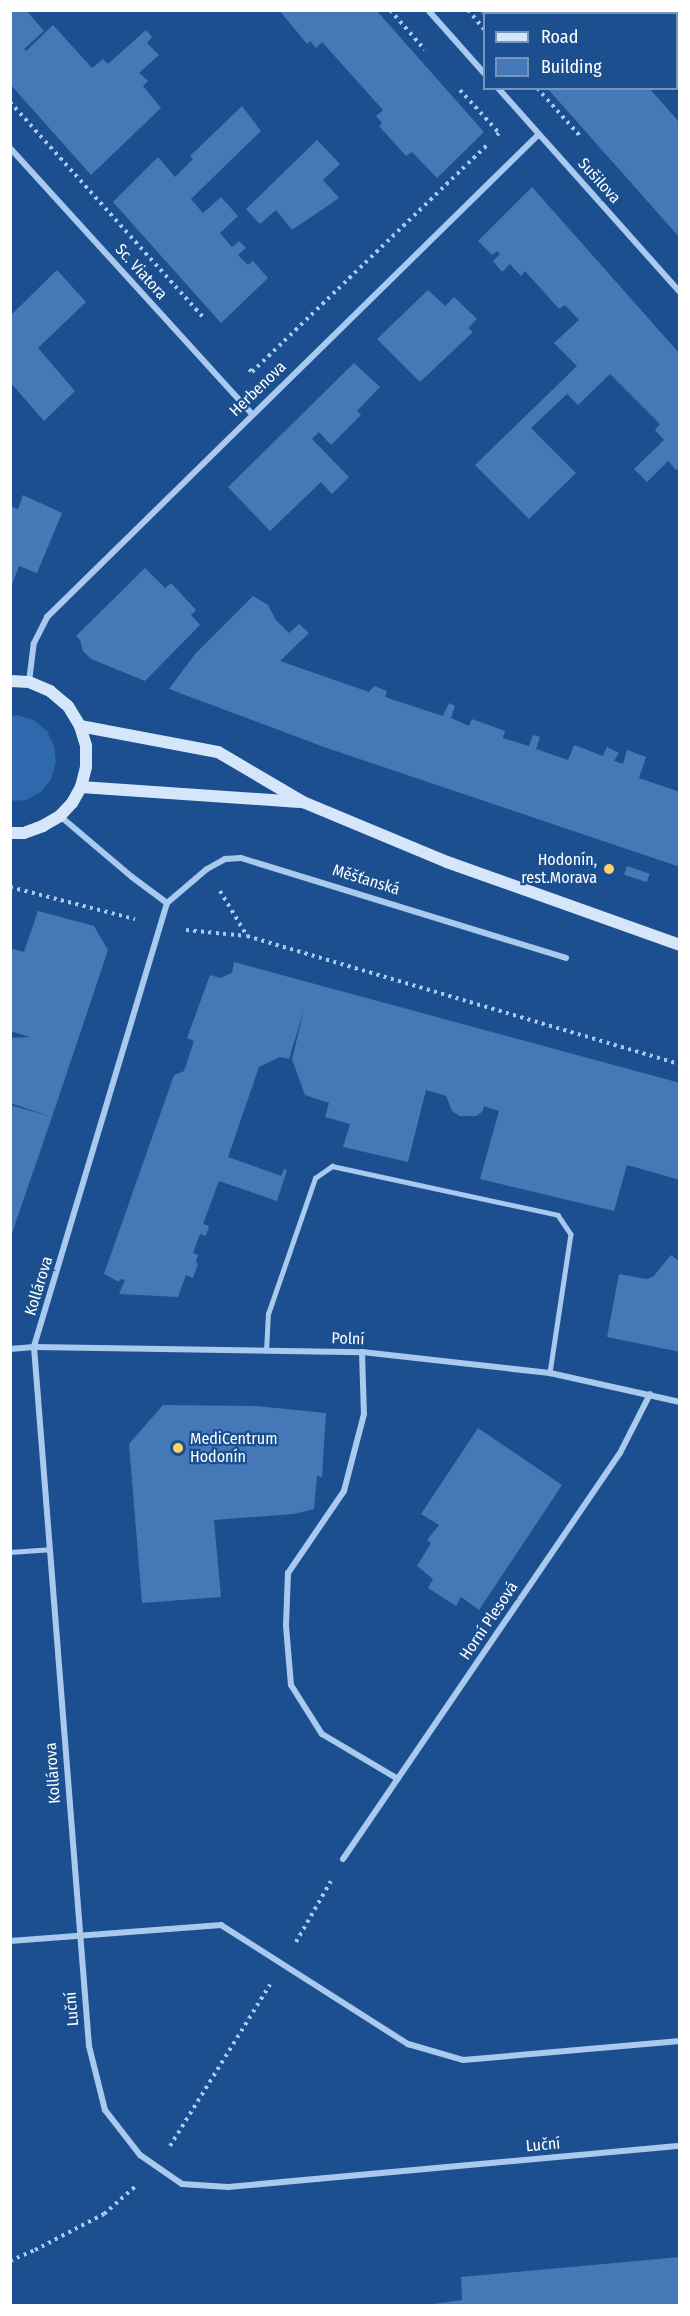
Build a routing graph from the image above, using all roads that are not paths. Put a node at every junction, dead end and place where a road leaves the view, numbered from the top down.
1 (428, 10) edge
2 (483, 72) edge
3 (500, 90) edge
4 (539, 134) junction
5 (10, 148) edge
6 (680, 292) edge
7 (252, 414) junction
8 (10, 681) edge
9 (29, 682) junction
10 (80, 726) junction
11 (81, 786) junction
12 (303, 802) junction
13 (60, 816) junction
14 (10, 833) edge
15 (167, 903) junction
16 (680, 945) edge
17 (566, 958) dead end
18 (34, 1347) junction
19 (10, 1349) edge
20 (266, 1351) junction
21 (362, 1352) junction
22 (550, 1373) junction
23 (650, 1394) junction
24 (680, 1402) edge
25 (49, 1549) junction
26 (10, 1552) edge
27 (398, 1779) junction
28 (343, 1859) road end
29 (79, 1935) junction
30 (10, 1941) edge
31 (680, 2041) edge
32 (680, 2146) edge

1 - 2 street
3 - 4 street, Sušilova
4 - 6 street, Sušilova
4 - 7 street, Herbenova
5 - 7 street, Sc. Viatora
7 - 9 street, Herbenova
8 - 9 main road
9 - 10 main road
10 - 11 main road
10 - 12 main road
11 - 12 main road
11 - 13 main road
12 - 16 main road
13 - 14 main road
13 - 15 street
15 - 17 street, Měšťanská
15 - 18 street, Kollárova
18 - 19 street, Polní
18 - 20 street, Polní
18 - 25 street, Kollárova
20 - 21 street, Polní
20 - 22 lane
21 - 22 street, Polní
21 - 27 street
22 - 23 street, Polní
23 - 24 street, Polní
23 - 27 street, Horní Plesová
25 - 26 lane
25 - 29 street, Kollárova
27 - 28 street, Horní Plesová
29 - 30 street
29 - 31 street
29 - 32 street, Luční

